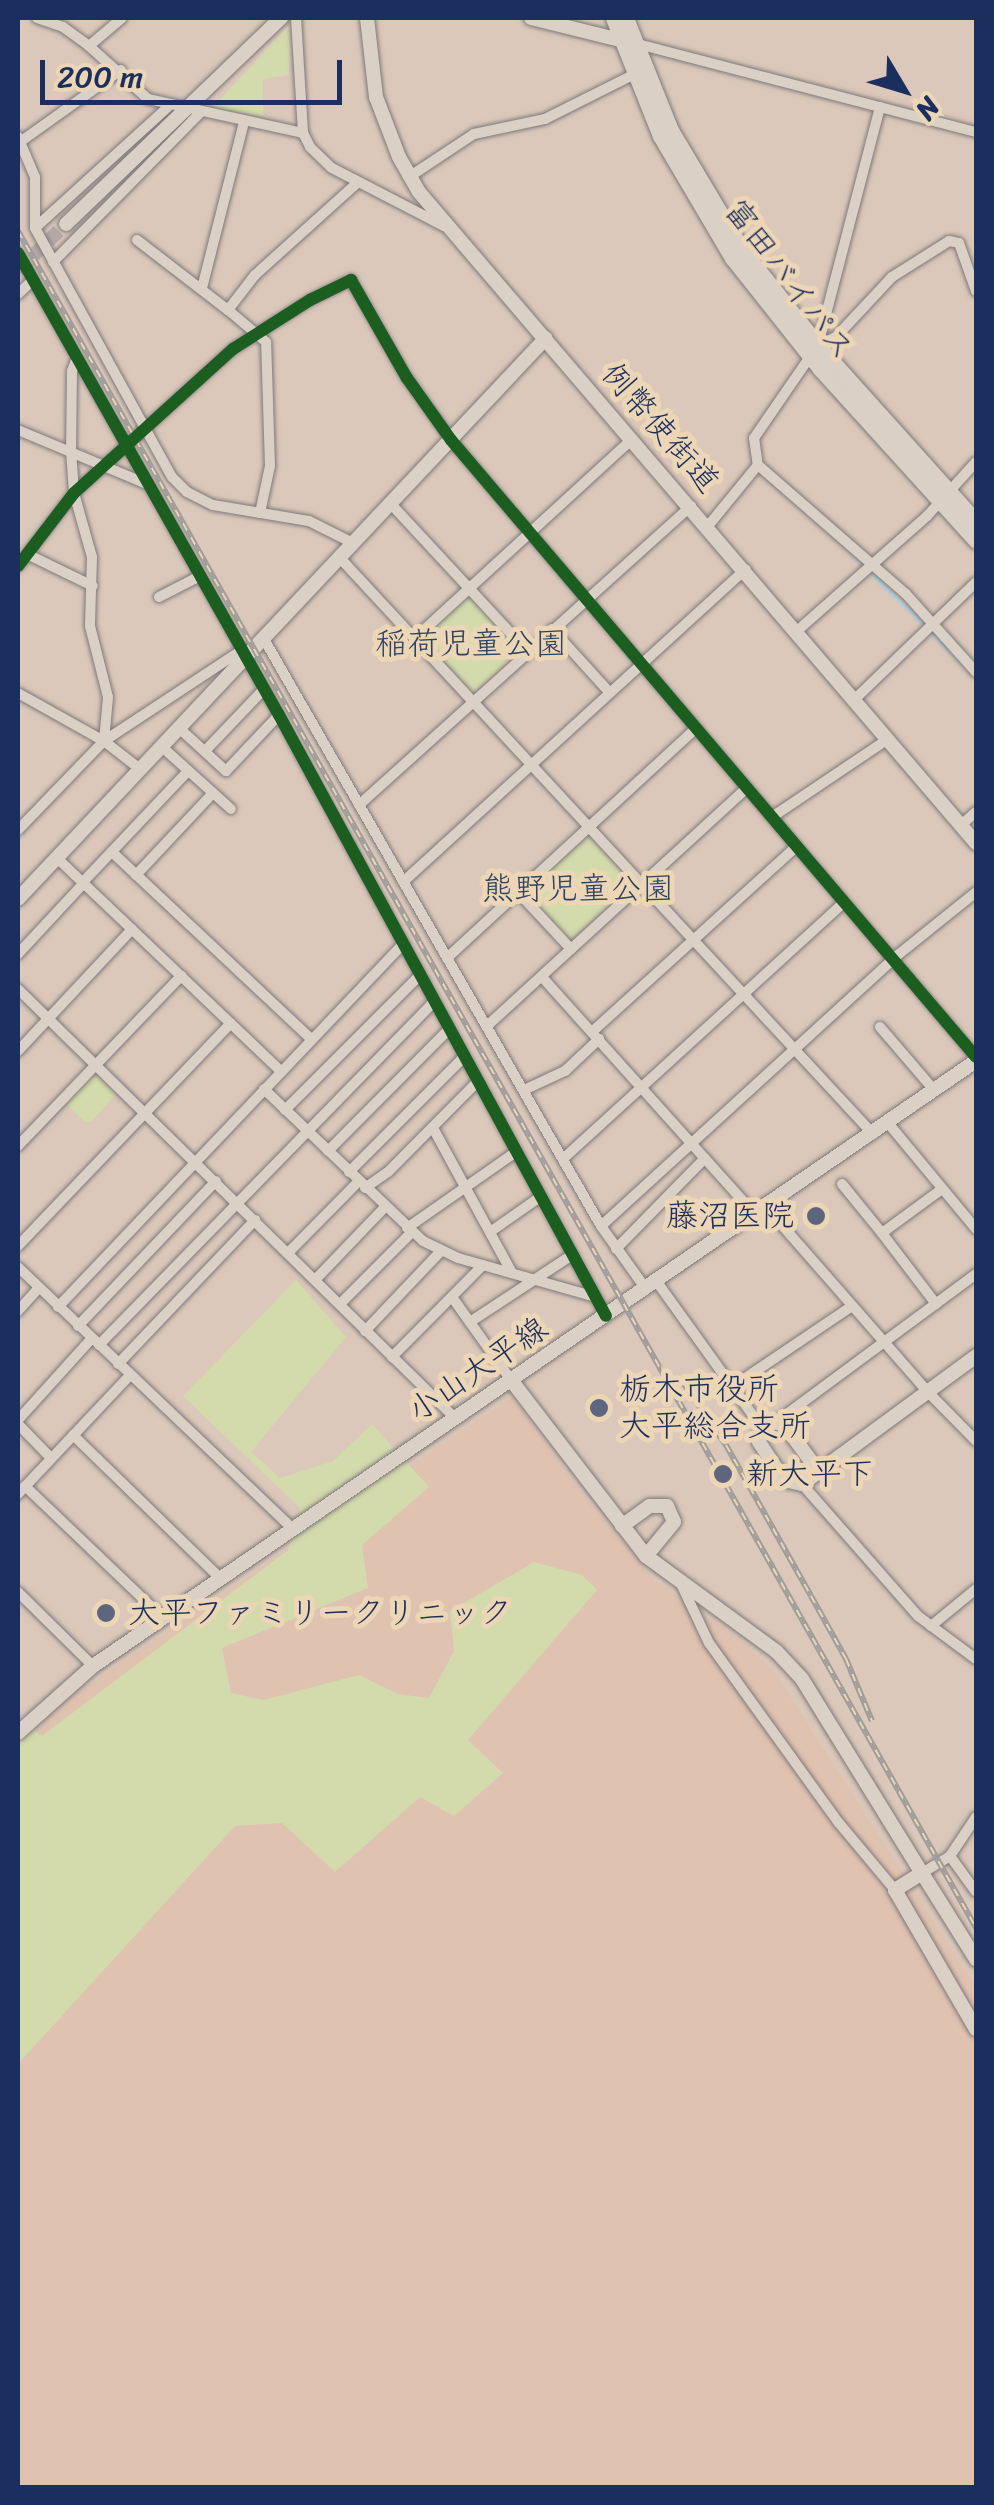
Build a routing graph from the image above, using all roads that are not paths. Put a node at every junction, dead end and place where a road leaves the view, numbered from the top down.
1 (37, 18) edge
2 (122, 18) edge
3 (280, 18) edge
4 (296, 18) edge
5 (367, 18) edge
6 (531, 18) edge
7 (613, 18) edge
8 (626, 18) edge
9 (627, 42) junction
10 (89, 46) junction
11 (121, 70) junction
12 (633, 75) junction
13 (880, 107) junction
14 (176, 108) junction
15 (201, 112) junction
16 (244, 122) junction
17 (976, 132) edge
18 (303, 133) junction
19 (19, 139) edge
20 (410, 177) junction
21 (358, 182) junction
22 (66, 224) tunnel mouth
23 (445, 226) junction
24 (35, 228) junction
25 (137, 240) dead end
26 (18, 253) edge
27 (53, 262) junction
28 (33, 280) junction
29 (202, 288) junction
30 (976, 291) edge
31 (18, 294) edge
32 (228, 310) junction
33 (261, 333) junction
34 (546, 338) junction
35 (814, 351) junction
36 (77, 358) junction
37 (145, 429) junction
38 (18, 430) edge
39 (632, 438) junction
40 (451, 440) junction
41 (127, 446) junction
42 (71, 450) junction
43 (976, 462) edge
44 (758, 465) junction
45 (103, 467) junction
46 (148, 484) junction
47 (74, 493) junction
48 (945, 496) junction
49 (391, 504) junction
50 (690, 506) junction
51 (260, 513) junction
52 (976, 521) edge
53 (708, 526) junction
54 (530, 533) junction
55 (976, 541) edge
56 (353, 544) junction
57 (27, 554) junction
58 (340, 558) junction
59 (872, 564) junction
60 (18, 566) edge
61 (746, 569) junction
62 (200, 576) junction
63 (976, 582) edge
64 (94, 586) junction
65 (470, 588) junction
66 (159, 597) dead end
67 (586, 598) junction
68 (932, 626) junction
69 (552, 629) junction
70 (797, 630) junction
71 (264, 639) junction
72 (414, 639) junction
73 (527, 651) junction
74 (244, 654) junction
75 (641, 664) junction
76 (976, 672) edge
77 (264, 689) junction
78 (610, 693) junction
79 (20, 694) edge
80 (855, 699) junction
81 (473, 702) junction
82 (18, 709) edge
83 (279, 715) junction
84 (179, 728) junction
85 (696, 728) junction
86 (888, 739) junction
87 (104, 741) junction
88 (161, 746) junction
89 (204, 751) junction
90 (531, 765) junction
91 (140, 769) junction
92 (188, 771) junction
93 (747, 788) junction
94 (213, 793) junction
95 (359, 805) junction
96 (232, 809) dead end
97 (976, 812) edge
98 (772, 817) junction
99 (588, 826) junction
100 (962, 826) junction
101 (18, 830) edge
102 (976, 843) edge
103 (797, 846) junction
104 (112, 852) junction
105 (57, 858) junction
106 (136, 875) junction
107 (84, 882) junction
108 (404, 882) junction
109 (642, 884) junction
110 (518, 892) junction
111 (976, 892) edge
112 (18, 899) edge
113 (844, 902) junction
114 (132, 929) junction
115 (694, 939) junction
116 (404, 944) junction
117 (571, 948) junction
118 (18, 954) edge
119 (447, 958) junction
120 (894, 958) junction
121 (420, 975) junction
122 (181, 976) junction
123 (542, 977) junction
124 (18, 989) edge
125 (744, 993) junction
126 (434, 1002) junction
127 (49, 1018) junction
128 (231, 1024) junction
129 (486, 1026) junction
130 (880, 1026) dead end
131 (448, 1030) junction
132 (596, 1035) junction
133 (311, 1039) junction
134 (795, 1048) junction
135 (18, 1051) edge
136 (464, 1058) junction
137 (976, 1059) edge
138 (96, 1064) junction
139 (281, 1071) junction
140 (477, 1082) junction
141 (642, 1087) junction
142 (264, 1089) junction
143 (524, 1090) junction
144 (934, 1090) junction
145 (285, 1110) junction
146 (146, 1113) junction
147 (888, 1123) junction
148 (433, 1128) junction
149 (306, 1131) junction
150 (872, 1134) junction
151 (690, 1144) junction
152 (18, 1146) edge
153 (328, 1152) junction
154 (516, 1152) junction
155 (564, 1158) junction
156 (704, 1158) junction
157 (196, 1161) junction
158 (348, 1172) junction
159 (216, 1180) junction
160 (842, 1184) dead end
161 (361, 1185) junction
162 (466, 1186) junction
163 (942, 1189) junction
164 (540, 1197) junction
165 (237, 1201) junction
166 (385, 1207) junction
167 (760, 1210) junction
168 (255, 1220) junction
169 (601, 1226) junction
170 (976, 1229) edge
171 (410, 1230) junction
172 (490, 1232) junction
173 (882, 1233) junction
174 (18, 1246) edge
175 (616, 1249) junction
176 (441, 1251) junction
177 (288, 1252) junction
178 (572, 1254) junction
179 (484, 1265) junction
180 (18, 1268) edge
181 (512, 1272) junction
182 (976, 1274) edge
183 (315, 1280) junction
184 (534, 1280) junction
185 (651, 1285) junction
186 (40, 1288) junction
187 (452, 1297) junction
188 (596, 1297) junction
189 (340, 1304) junction
190 (936, 1304) junction
191 (58, 1306) junction
192 (852, 1306) junction
193 (19, 1308) edge
194 (606, 1316) junction
195 (470, 1322) junction
196 (78, 1326) junction
197 (366, 1330) junction
198 (95, 1341) junction
199 (884, 1342) junction
200 (392, 1356) junction
201 (976, 1356) edge
202 (118, 1364) junction
203 (130, 1374) junction
204 (511, 1380) junction
205 (732, 1387) junction
206 (926, 1391) junction
207 (455, 1418) junction
208 (18, 1422) edge
209 (769, 1425) junction
210 (974, 1434) edge
211 (73, 1435) junction
212 (51, 1458) junction
213 (811, 1461) junction
214 (828, 1465) junction
215 (806, 1482) junction
216 (21, 1490) edge
217 (622, 1526) junction
218 (293, 1529) junction
219 (646, 1556) junction
220 (221, 1578) junction
221 (682, 1586) junction
222 (976, 1589) edge
223 (18, 1592) edge
224 (163, 1618) junction
225 (931, 1626) junction
226 (976, 1658) edge
227 (93, 1666) junction
228 (18, 1733) edge
229 (976, 1818) edge
230 (950, 1856) junction
231 (922, 1873) junction
232 (895, 1890) junction
233 (976, 1892) edge
234 (976, 1958) edge
235 (976, 2029) edge

1 - 10 street
2 - 10 street
3 - 14 street
4 - 18 street
5 - 20 street, 例幣使街道
6 - 9 street
7 - 9 main road, 富田バイパス
8 - 9 main road, 富田バイパス
9 - 12 main road, 富田バイパス
9 - 13 street
9 - 35 main road, 富田バイパス
10 - 11 street
11 - 14 street
11 - 19 street
12 - 20 street
12 - 35 main road, 富田バイパス
13 - 17 street
13 - 35 street
14 - 15 street
14 - 22 street
14 - 24 street
15 - 16 street
15 - 27 street
16 - 18 street
16 - 29 street
18 - 21 street
19 - 24 street
20 - 23 street, 例幣使街道
21 - 23 street
21 - 32 street
23 - 34 street, 例幣使街道
24 - 27 street
25 - 29 street
26 - 28 street
27 - 37 street
28 - 31 street
28 - 36 street
29 - 32 street
30 - 35 street
32 - 33 street
33 - 37 street
33 - 40 street
33 - 51 street
34 - 39 street, 例幣使街道
34 - 40 street
35 - 44 street
35 - 48 main road, 富田バイパス
36 - 41 street
36 - 42 street
37 - 41 street
37 - 51 street
38 - 42 street
39 - 50 street, 例幣使街道
39 - 54 street
40 - 49 street
40 - 54 street
41 - 45 street
41 - 46 street
42 - 45 street
42 - 47 street
43 - 48 street
44 - 53 street
44 - 59 street
45 - 46 street
45 - 47 street
46 - 62 street
47 - 57 street
47 - 64 street
48 - 52 main road, 富田バイパス
48 - 55 main road, 富田バイパス
48 - 59 street
49 - 56 street
49 - 65 street
50 - 53 street, 例幣使街道
50 - 67 street
51 - 56 street
53 - 61 street, 例幣使街道
54 - 65 street
54 - 67 street
56 - 58 street
57 - 60 street
57 - 64 street
58 - 71 street
58 - 72 street
59 - 68 street
59 - 70 street
61 - 70 street, 例幣使街道
61 - 75 street
62 - 66 street
62 - 74 street
63 - 68 street
64 - 87 street
65 - 72 street
65 - 73 street
67 - 69 street
67 - 75 street
68 - 76 street
68 - 80 street
69 - 73 street
69 - 78 street
70 - 80 street, 例幣使街道
71 - 74 street
71 - 95 street
72 - 81 street
73 - 81 street
74 - 77 street
74 - 84 street
74 - 87 street
75 - 78 street
75 - 85 street
77 - 83 street
77 - 89 street
78 - 90 street
79 - 82 street
79 - 87 street
80 - 86 street, 例幣使街道
81 - 90 street
81 - 95 street
83 - 89 street
83 - 116 street
84 - 88 street
84 - 89 street
85 - 93 street
85 - 99 street
86 - 98 street
86 - 100 street, 例幣使街道
87 - 91 street
87 - 101 street
88 - 91 street
88 - 92 street
90 - 99 street
90 - 108 street
91 - 105 street
92 - 94 street
92 - 104 street
93 - 98 street
93 - 109 street
94 - 96 street
94 - 106 street
95 - 108 street
97 - 100 street
98 - 103 street
99 - 109 street
99 - 110 street
100 - 102 street, 例幣使街道
103 - 113 street
103 - 115 street
104 - 106 street
104 - 107 street
105 - 107 street
105 - 112 street
106 - 133 street
107 - 114 street
107 - 118 street
108 - 119 street
109 - 115 street
109 - 117 street
110 - 117 street
110 - 119 street
111 - 120 street
113 - 120 street
113 - 125 street
114 - 122 street
114 - 127 street
115 - 125 street
115 - 132 street
116 - 121 street
116 - 133 street
117 - 123 street
119 - 129 street
120 - 134 street
120 - 137 street
121 - 126 street
121 - 145 street
122 - 128 street
122 - 138 street
123 - 129 street
123 - 132 street
124 - 127 street
125 - 134 street
125 - 141 street
126 - 131 street
126 - 149 street
127 - 135 street
127 - 138 street
128 - 139 street
128 - 146 street
129 - 143 street
130 - 144 street
131 - 136 street
131 - 153 street
132 - 141 street
132 - 143 street
133 - 139 street
134 - 150 street
134 - 151 street
136 - 140 street
136 - 158 street
137 - 144 street, 小山大平線
138 - 146 street
138 - 152 street
139 - 142 street
140 - 148 street
140 - 154 street
141 - 151 street
141 - 155 street
142 - 145 street
142 - 157 street
143 - 155 street
144 - 147 street, 小山大平線
145 - 149 street
146 - 157 street
146 - 174 street
147 - 150 street, 小山大平線
147 - 163 street
148 - 161 street
148 - 162 street
149 - 153 street
149 - 165 street
150 - 167 street, 小山大平線
151 - 156 street
151 - 169 street
153 - 158 street
154 - 162 street
154 - 164 street
155 - 169 street
156 - 167 street
156 - 175 street
157 - 159 street
157 - 191 street
158 - 161 street
159 - 165 street
159 - 196 street
160 - 173 street
161 - 166 street
161 - 177 street
162 - 171 street
162 - 172 street
163 - 170 street
163 - 173 street
164 - 172 street
164 - 178 street
165 - 168 street
165 - 198 street
166 - 171 street
166 - 183 street
167 - 185 street, 小山大平線
167 - 192 street
168 - 177 street
168 - 202 street
169 - 175 street
171 - 176 street
171 - 189 street
172 - 181 street
173 - 190 street
175 - 185 street
176 - 179 street
176 - 197 street
177 - 183 street
178 - 184 street
178 - 188 street
179 - 181 street
179 - 187 street
180 - 186 street
181 - 184 street
182 - 190 street
183 - 189 street
184 - 188 street
184 - 195 street
185 - 194 street, 小山大平線
185 - 205 street
186 - 191 street
186 - 193 street
187 - 195 street
187 - 200 street
188 - 194 street
189 - 197 street
190 - 199 street
191 - 196 street
192 - 199 street
192 - 205 street
194 - 204 street, 小山大平線
195 - 204 street
196 - 198 street
197 - 200 street
198 - 202 street
198 - 208 street
199 - 206 street
199 - 209 street
200 - 207 street
201 - 206 street
202 - 203 street
203 - 211 street
203 - 218 street
204 - 207 street, 小山大平線
204 - 217 street
205 - 209 street
206 - 210 street
206 - 214 street
207 - 218 street, 小山大平線
208 - 212 street
209 - 213 street
209 - 215 street
211 - 212 street
211 - 220 street
212 - 216 street
213 - 214 street
213 - 215 street
214 - 215 street
215 - 225 street
216 - 224 street
217 - 219 street
217 - 219 street
218 - 220 street, 小山大平線
219 - 221 street
220 - 224 street, 小山大平線
221 - 231 street
221 - 232 street
222 - 225 street
223 - 227 street
224 - 227 street, 小山大平線
225 - 226 street
227 - 228 street, 小山大平線
229 - 230 street
230 - 231 street
230 - 233 street
231 - 232 street
231 - 234 street
232 - 235 street

